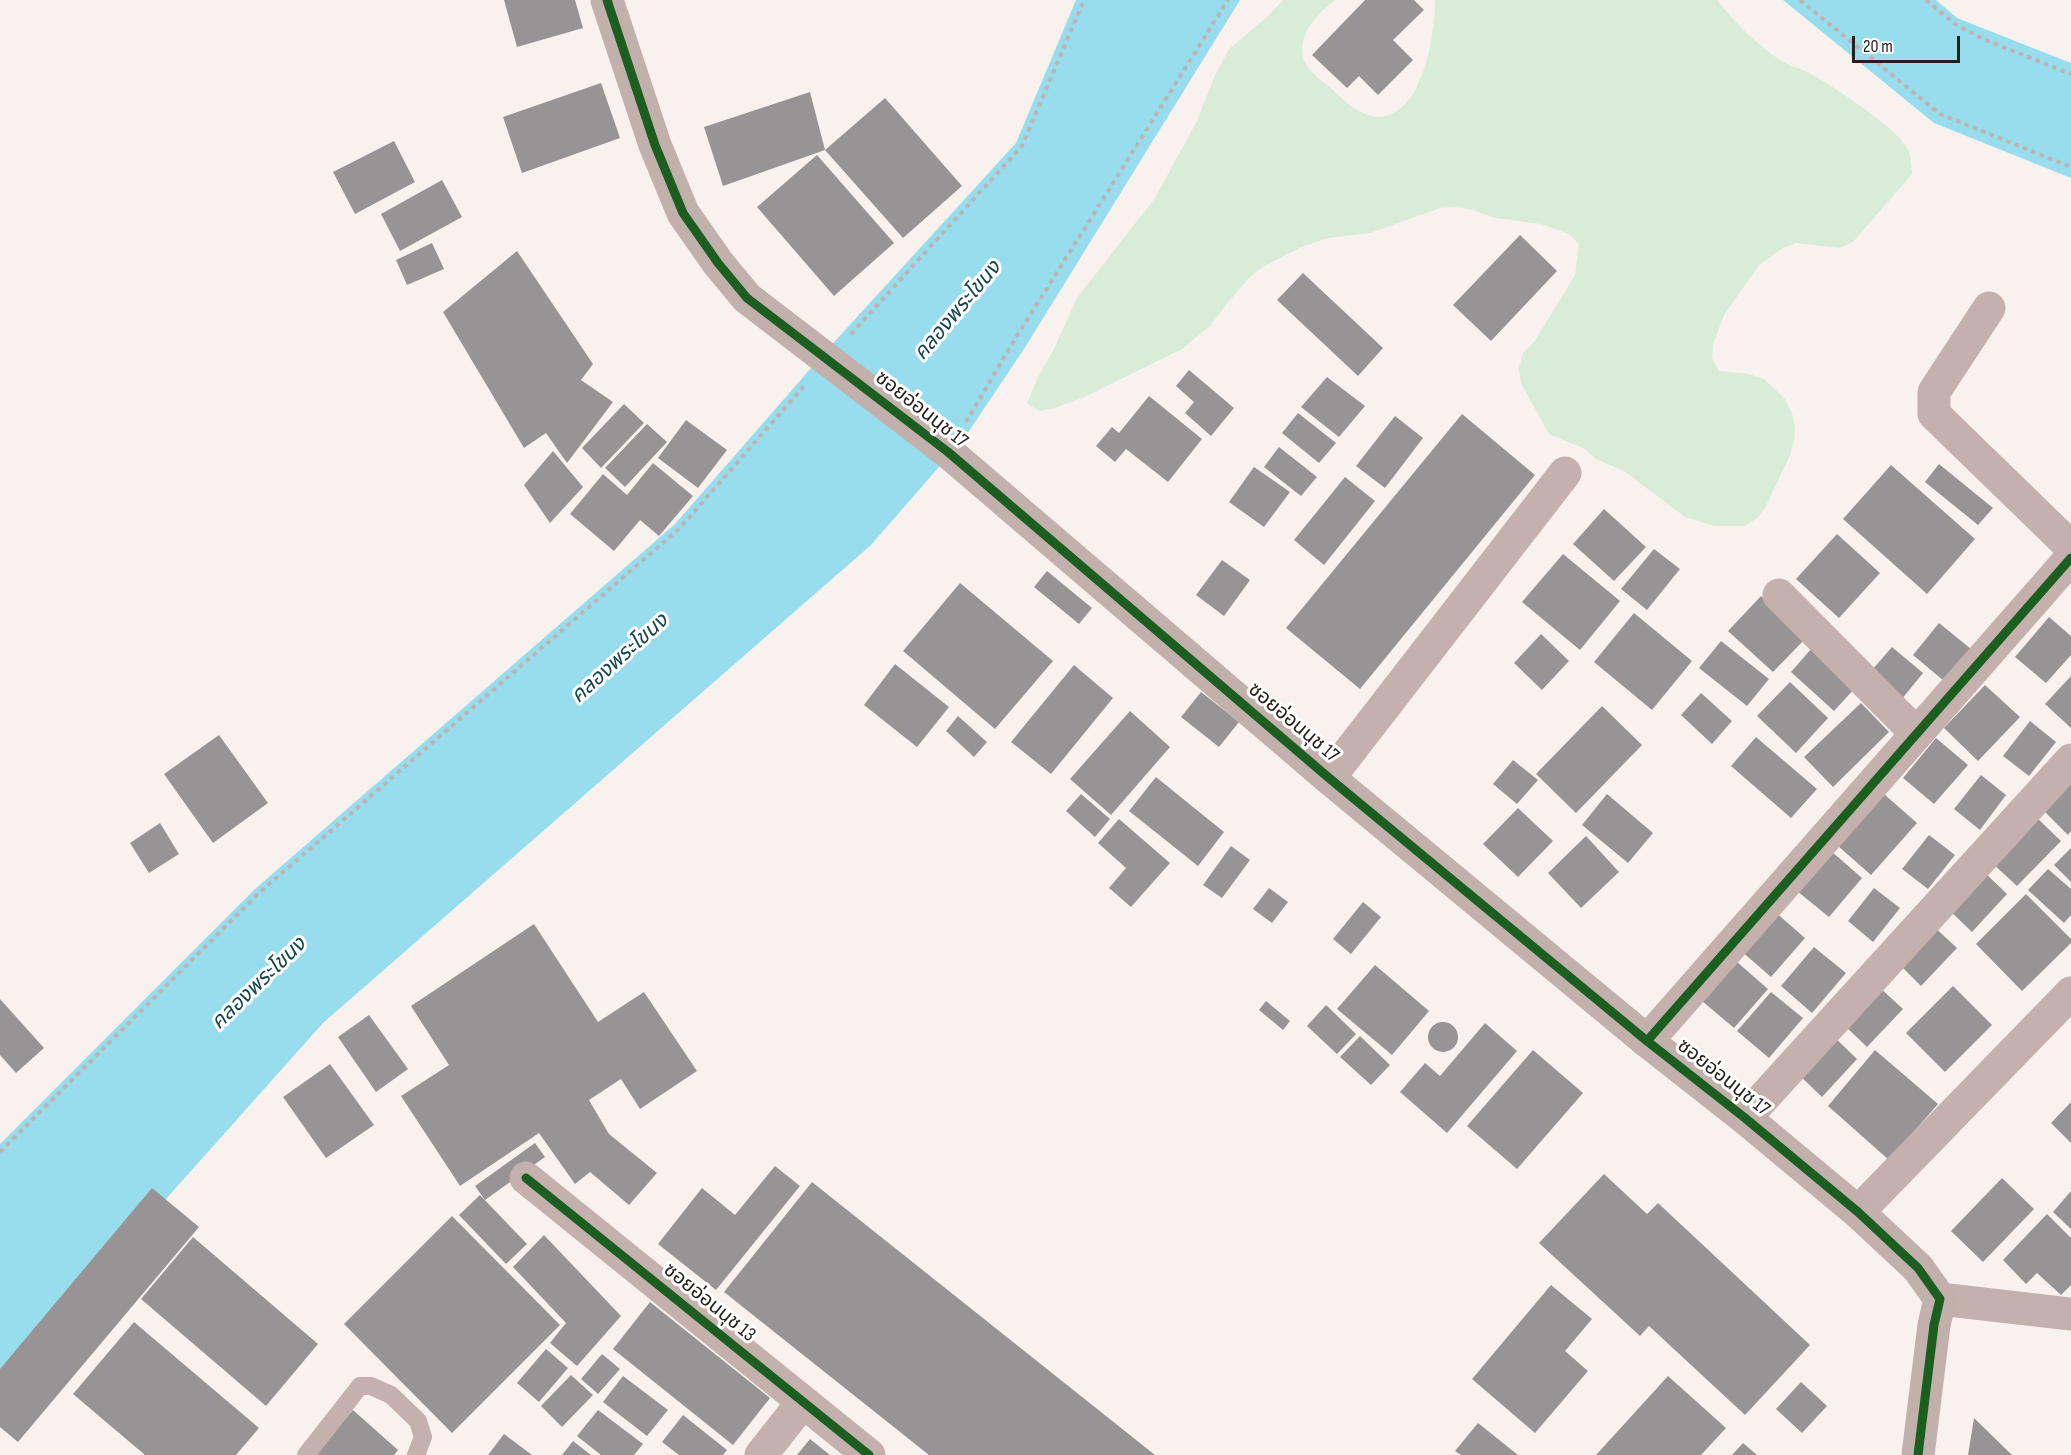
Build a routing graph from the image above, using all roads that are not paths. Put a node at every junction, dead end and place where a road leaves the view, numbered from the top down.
1 (606, 0) edge
2 (1989, 308) dead end
3 (1565, 473) dead end
4 (2071, 547) edge
5 (2071, 558) edge
6 (1779, 595) dead end
7 (1916, 733) junction
8 (2071, 760) edge
9 (1329, 778) junction
10 (2071, 993) edge
11 (1647, 1041) junction
12 (1745, 1118) junction
13 (526, 1178) dead end
14 (1858, 1212) junction
15 (1940, 1299) junction
16 (2071, 1314) edge
17 (803, 1402) junction
18 (306, 1455) edge
19 (416, 1455) edge
20 (761, 1455) edge
21 (869, 1455) edge
22 (1918, 1455) edge

1 - 9 street, ซอยอ่อนนุช 17
2 - 4 street
3 - 9 street
5 - 7 street
6 - 7 street
7 - 11 street
8 - 12 street
9 - 11 street, ซอยอ่อนนุช 17
10 - 14 street
11 - 12 street, ซอยอ่อนนุช 17
12 - 14 street, ซอยอ่อนนุช 17
13 - 17 street, ซอยอ่อนนุช 13
14 - 15 street, ซอยอ่อนนุช 17
15 - 16 street
15 - 22 street
17 - 20 street
17 - 21 street, ซอยอ่อนนุช 13
18 - 19 lane

